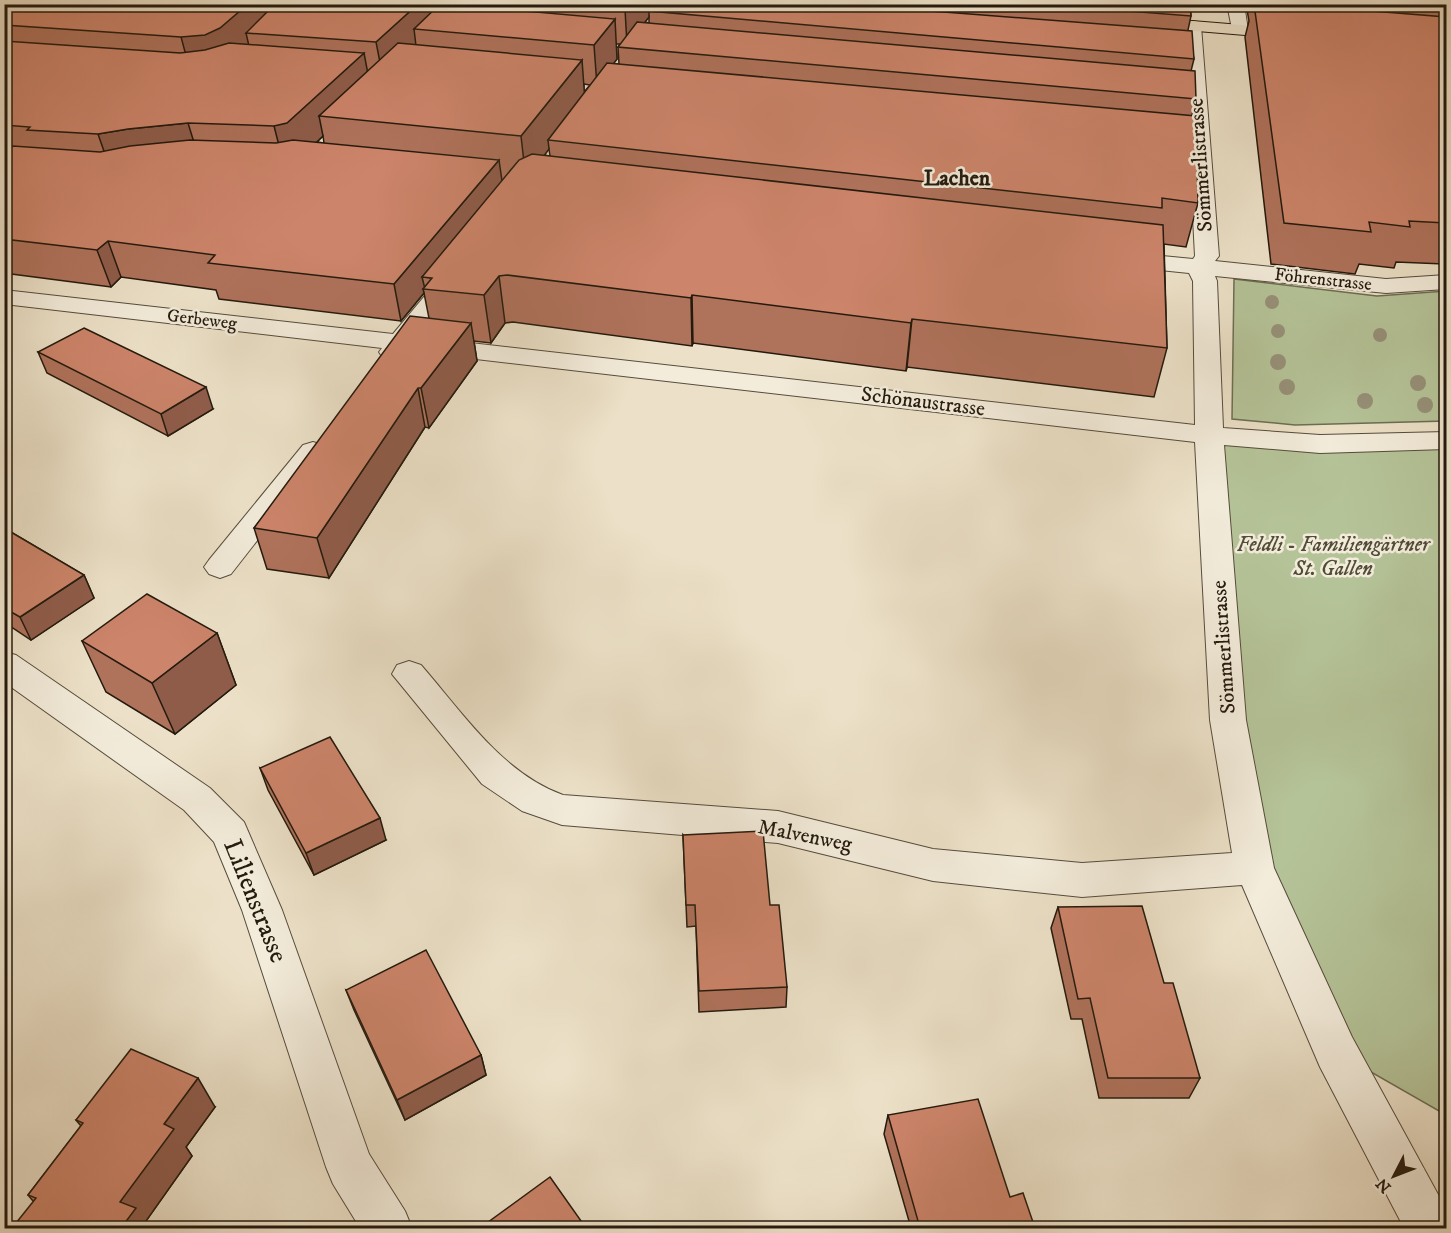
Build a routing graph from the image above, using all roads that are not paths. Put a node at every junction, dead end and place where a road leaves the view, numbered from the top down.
1 (1235, 4) edge
2 (1126, 20) dead end
3 (1192, 26) junction
4 (1239, 30) junction
5 (1308, 35) edge
6 (1176, 149) edge
7 (1200, 151) junction
8 (472, 252) edge
9 (1104, 257) edge
10 (1199, 268) junction
11 (1446, 282) edge
12 (4, 297) edge
13 (400, 342) junction
14 (378, 370) edge
15 (333, 426) edge
16 (1209, 435) junction
17 (1446, 440) edge
18 (220, 567) dead end
19 (4, 664) edge
20 (409, 674) dead end
21 (1254, 868) junction
22 (388, 1228) edge
23 (1430, 1228) edge

1 - 4 street
2 - 3 main road
3 - 4 main road
3 - 7 street, Sömmerlistrasse
4 - 5 main road
6 - 7 street
7 - 10 street, Sömmerlistrasse
8 - 13 street
9 - 10 street, Föhrenstrasse
10 - 11 street, Föhrenstrasse
10 - 16 street, Sömmerlistrasse
12 - 13 street, Gerbeweg
13 - 14 street
13 - 16 street, Schönaustrasse
15 - 18 street
16 - 17 street, Schönaustrasse
16 - 21 street, Sömmerlistrasse
19 - 22 street, Lilienstrasse
20 - 21 street, Malvenweg
21 - 23 street, Sömmerlistrasse

